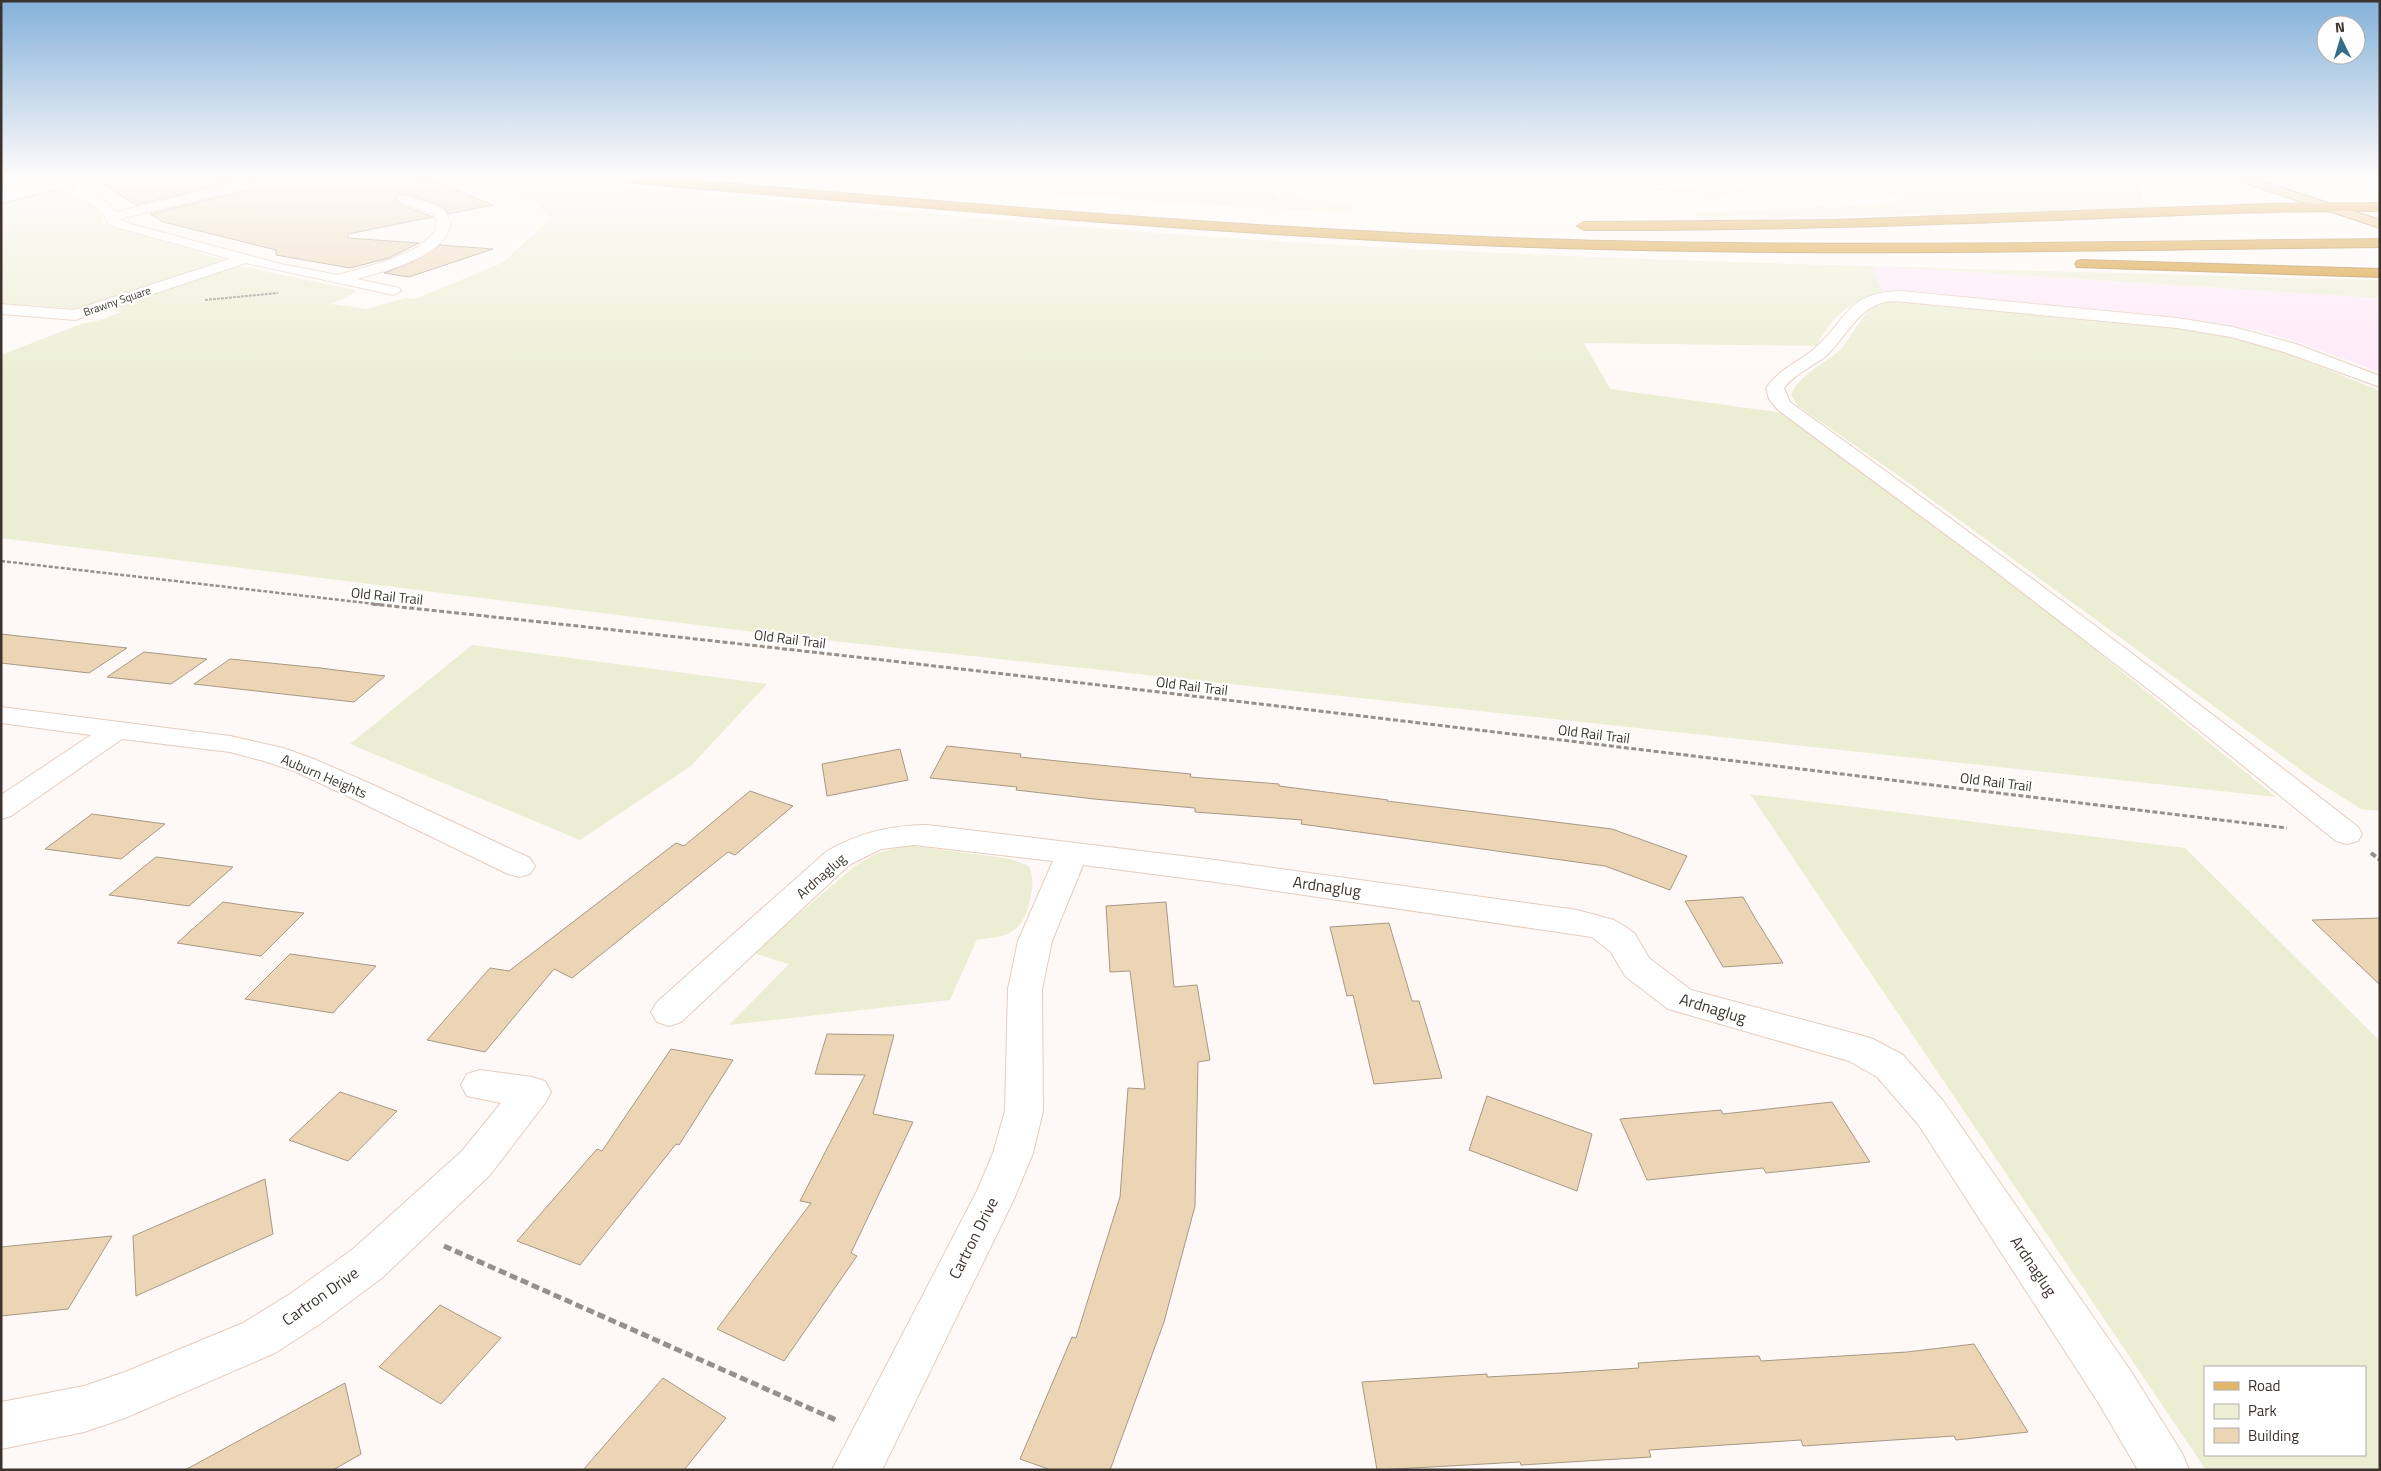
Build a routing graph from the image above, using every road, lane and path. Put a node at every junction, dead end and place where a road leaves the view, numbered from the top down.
1 (199, 247) edge
2 (427, 247) edge
3 (1511, 247) edge
4 (1697, 247) edge
5 (2099, 247) edge
6 (245, 259) junction
7 (1984, 261) dead end
8 (2070, 264) dead end
9 (2380, 273) edge
10 (340, 280) junction
11 (394, 291) dead end
12 (6, 312) edge
13 (75, 316) junction
14 (94, 318) dead end
15 (2380, 382) edge
16 (1, 561) edge
17 (1, 715) edge
18 (116, 730) junction
19 (1, 809) edge
20 (2347, 834) joint
21 (1072, 853) junction
22 (519, 866) dead end
23 (670, 1012) dead end
24 (480, 1085) dead end
25 (405, 1228) junction
26 (1, 1426) edge
27 (864, 1453) edge
28 (2165, 1470) edge

1 - 6 street
2 - 10 street
3 - 7 highway
4 - 5 highway
6 - 10 street
6 - 13 street, Brawny Square
8 - 9 highway
10 - 11 street
12 - 13 street, Brawny Square
13 - 14 street, Brawny Square
15 - 20 street
16 - 20 path, Old Rail Trail
17 - 18 street, Auburn Heights
18 - 19 street
18 - 22 street, Auburn Heights
21 - 23 street, Ardnaglug
21 - 27 street, Cartron Drive
21 - 28 street, Ardnaglug
24 - 25 street, Cartron Drive
25 - 26 street, Cartron Drive
25 - 27 path

